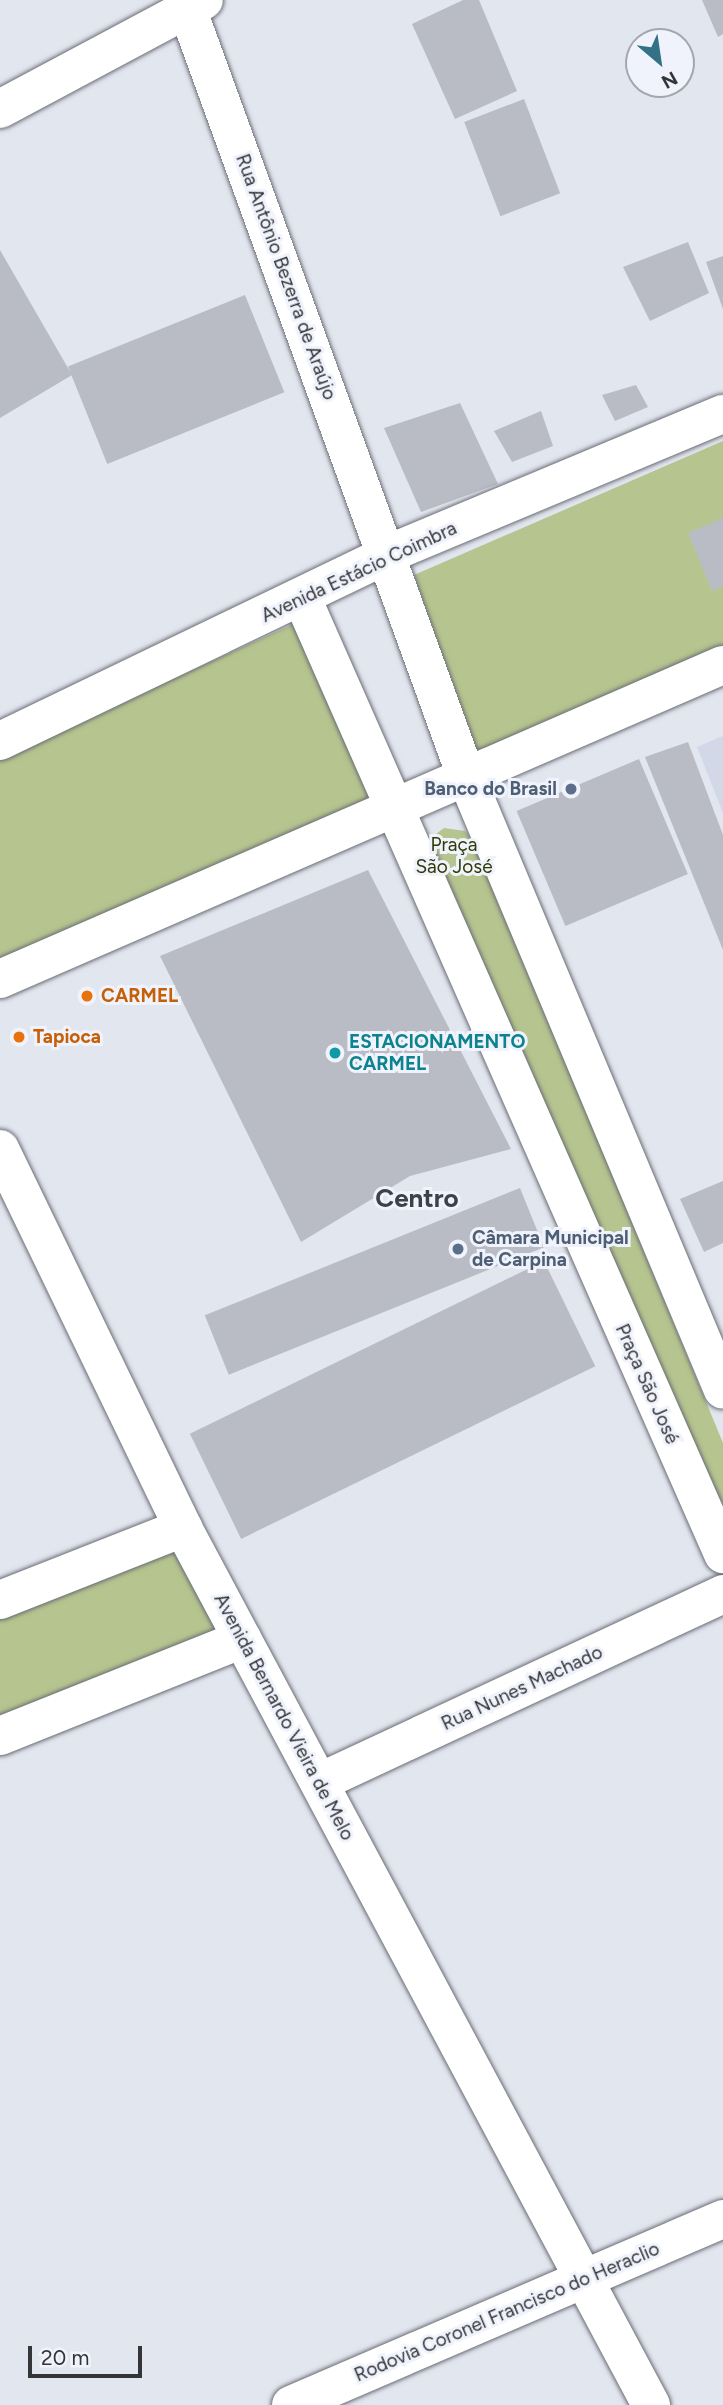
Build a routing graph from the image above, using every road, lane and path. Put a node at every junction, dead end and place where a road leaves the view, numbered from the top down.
1 (192, 2) edge
2 (0, 109) edge
3 (723, 414) edge
4 (388, 554) junction
5 (302, 598) junction
6 (723, 665) edge
7 (0, 741) edge
8 (467, 779) junction
9 (394, 813) junction
10 (0, 979) edge
11 (0, 1149) edge
12 (723, 1390) edge
13 (183, 1528) junction
14 (723, 1554) edge
15 (723, 1594) edge
16 (0, 1600) edge
17 (242, 1639) junction
18 (0, 1736) edge
19 (320, 1782) junction
20 (723, 2219) edge
21 (584, 2277) junction
22 (291, 2405) edge
23 (651, 2405) edge

1 - 2 street
1 - 4 street, Rua Antônio Bezerra de Araújo
3 - 4 street, Avenida Estácio Coimbra
4 - 5 street, Avenida Estácio Coimbra
4 - 8 street
5 - 7 street, Avenida Estácio Coimbra
5 - 9 street, Praça São José
6 - 8 street
8 - 9 street
8 - 12 street
9 - 10 street
9 - 14 street, Praça São José
11 - 13 street, Avenida Bernardo Vieira de Melo
13 - 16 street
13 - 17 street, Avenida Bernardo Vieira de Melo
15 - 19 street, Rua Nunes Machado
17 - 18 street
17 - 19 street, Avenida Bernardo Vieira de Melo
19 - 21 street, Avenida Bernardo Vieira de Melo
20 - 21 street, Rodovia Coronel Francisco do Heraclio
21 - 22 street, Rodovia Coronel Francisco do Heraclio
21 - 23 street, Avenida Bernardo Vieira de Melo

